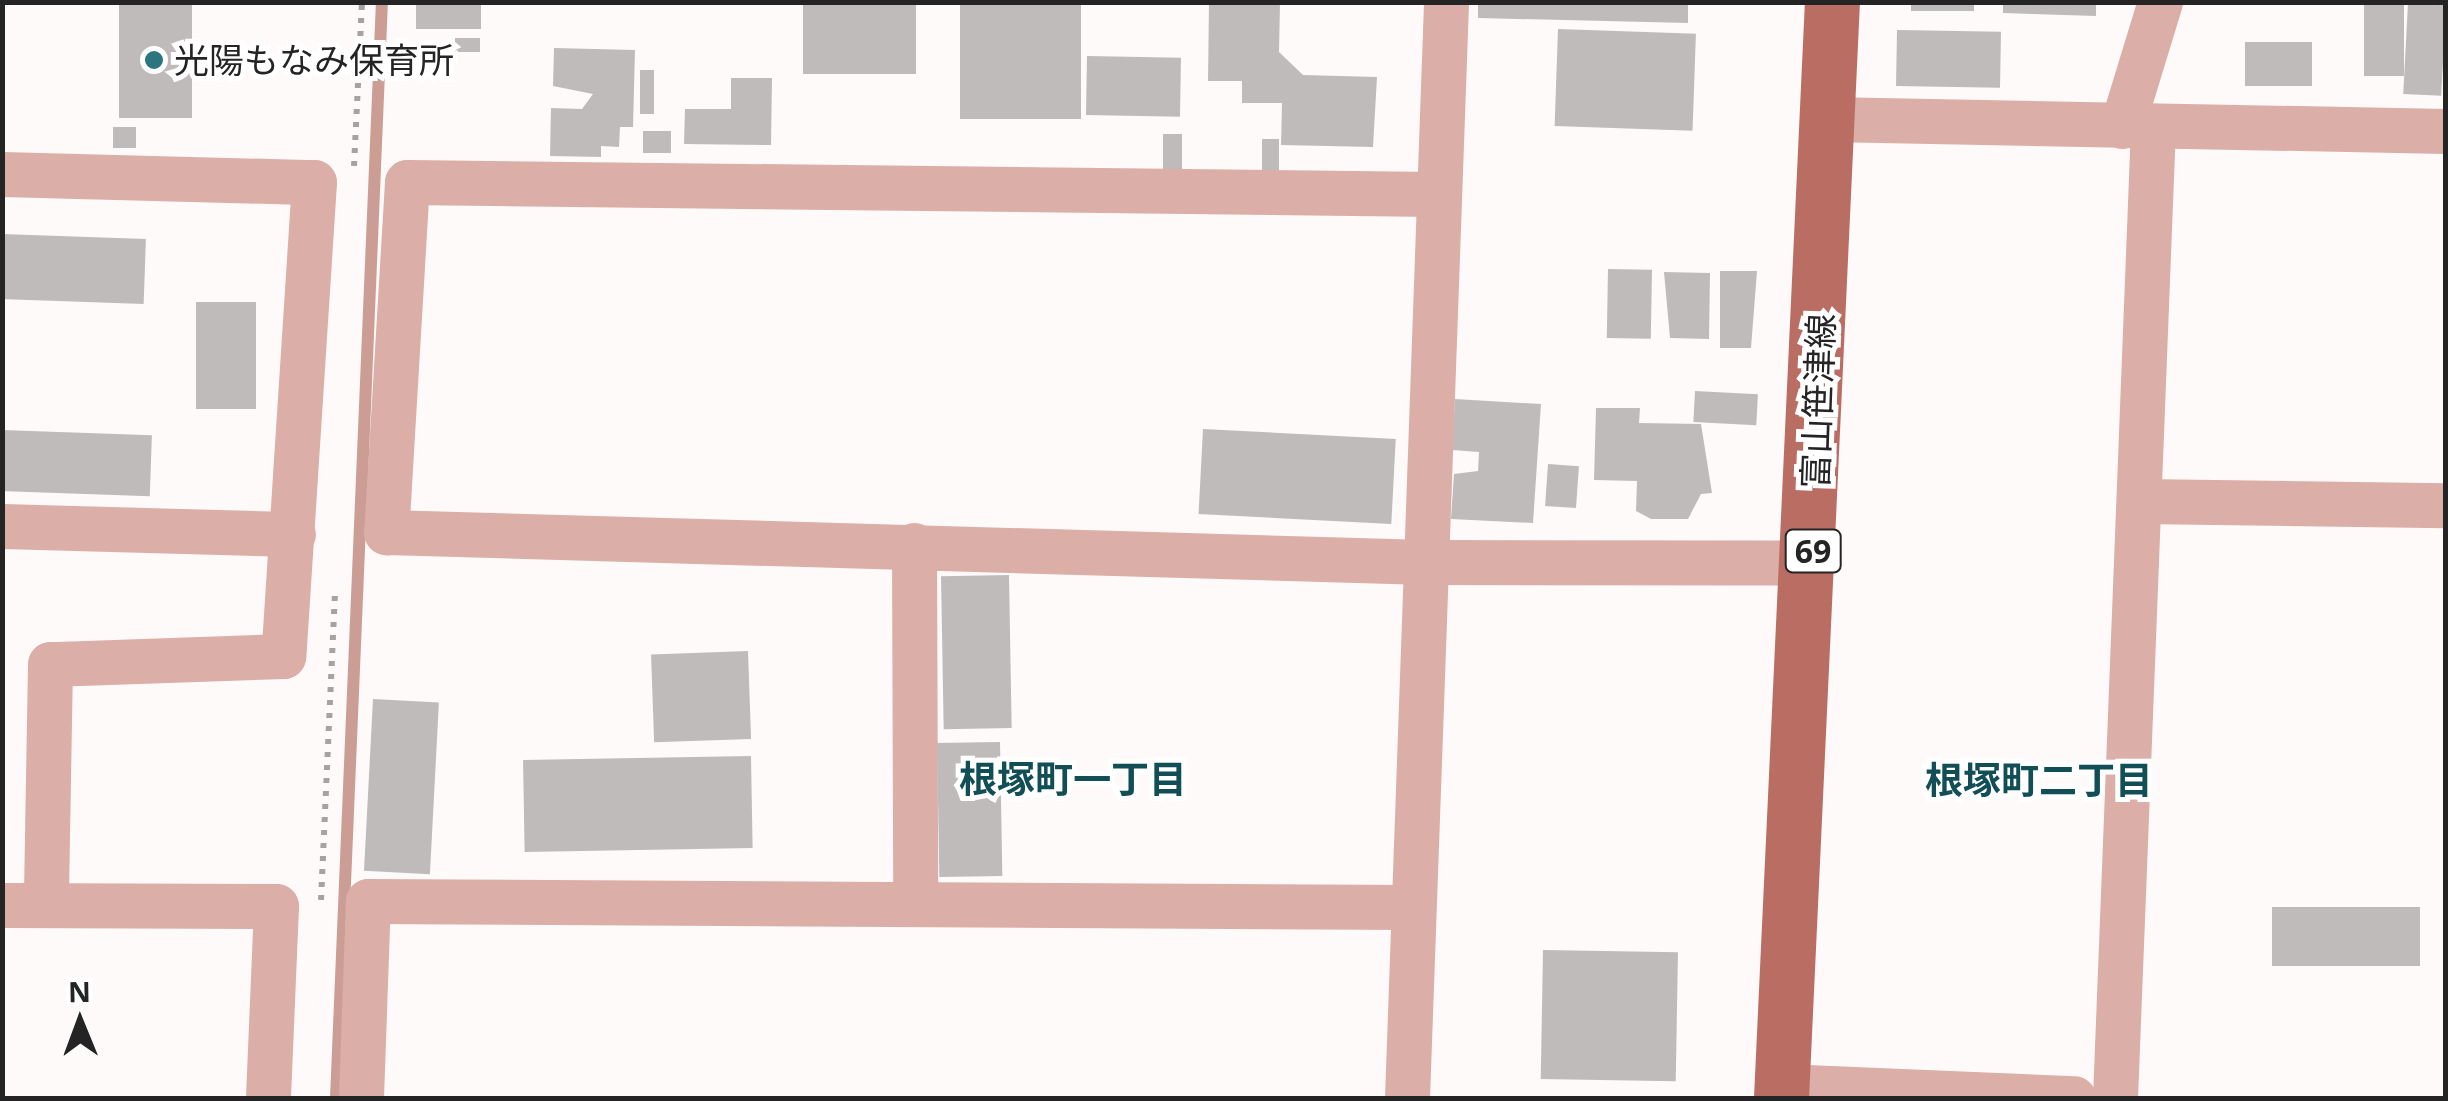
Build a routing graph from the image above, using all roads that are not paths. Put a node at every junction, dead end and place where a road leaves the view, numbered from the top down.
1 (1446, 2) edge
2 (1832, 2) edge
3 (2160, 2) edge
4 (1828, 120) junction
5 (2137, 126) junction
6 (2446, 131) edge
7 (2, 174) edge
8 (1436, 194) junction
9 (2142, 501) junction
10 (2446, 506) edge
11 (2, 526) edge
12 (293, 534) junction
13 (914, 545) junction
14 (1426, 562) junction
15 (1812, 563) junction
16 (915, 900) junction
17 (24, 905) edge
18 (1410, 907) junction
19 (1782, 1092) edge
20 (268, 1098) edge
21 (361, 1098) edge
22 (1407, 1098) edge
23 (2074, 1098) edge
24 (2115, 1098) edge

1 - 8 street
2 - 4 main road, 富山笹津線 / 69
3 - 5 street
4 - 5 street
4 - 15 main road, 富山笹津線 / 69
5 - 6 street
5 - 9 street
7 - 12 street
8 - 13 street
8 - 14 street
9 - 10 street
9 - 24 street
11 - 12 street
12 - 17 street
13 - 14 street
13 - 16 street
14 - 15 street
14 - 18 street
15 - 19 main road, 富山笹津線 / 69
16 - 18 street
16 - 21 street
17 - 20 street
18 - 22 street
19 - 23 street

